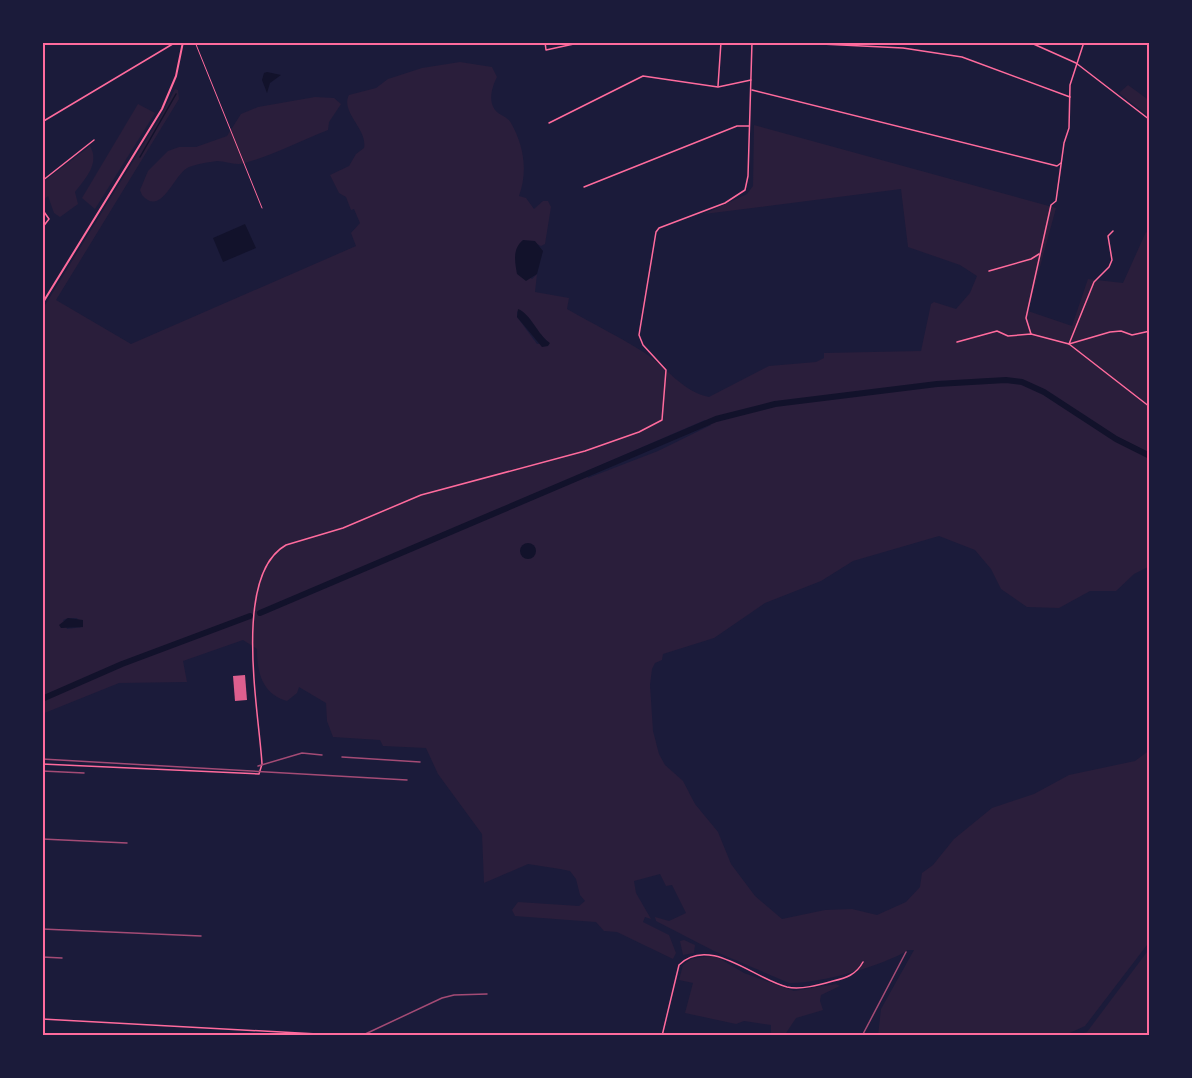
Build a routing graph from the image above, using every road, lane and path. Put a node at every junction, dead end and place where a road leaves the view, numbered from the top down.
1 (176, 42) edge
2 (183, 42) edge
3 (195, 42) edge
4 (544, 42) edge
5 (583, 42) edge
6 (721, 42) edge
7 (752, 42) edge
8 (780, 42) edge
9 (1029, 42) edge
10 (1084, 42) edge
11 (1076, 63) junction
12 (752, 80) junction
13 (718, 87) junction
14 (751, 90) junction
15 (1071, 97) junction
16 (1150, 120) edge
17 (42, 122) edge
18 (549, 123) dead end
19 (750, 126) junction
20 (94, 140) dead end
21 (1061, 163) junction
22 (42, 181) edge
23 (584, 187) dead end
24 (262, 208) dead end
25 (42, 209) edge
26 (42, 228) edge
27 (1113, 231) dead end
28 (1040, 254) junction
29 (989, 271) dead end
30 (42, 304) edge
31 (1150, 331) edge
32 (1031, 334) junction
33 (957, 342) dead end
34 (1069, 344) junction
35 (1150, 407) edge
36 (42, 764) edge
37 (863, 962) dead end
38 (42, 1019) edge
39 (354, 1036) edge
40 (662, 1036) edge

1 - 17 street
2 - 30 main road
3 - 24 lane
4 - 5 street
6 - 13 street
7 - 12 street
8 - 15 street
9 - 11 street
10 - 11 street
11 - 15 street
11 - 16 street
12 - 13 street
12 - 14 street
13 - 18 street
14 - 19 street
14 - 21 street
15 - 21 street
19 - 23 street
19 - 36 street
20 - 22 street
21 - 28 street
25 - 26 street
27 - 34 street
28 - 29 street
28 - 32 street
31 - 34 street
32 - 33 street
32 - 34 street
34 - 35 street
37 - 40 street
38 - 39 street

